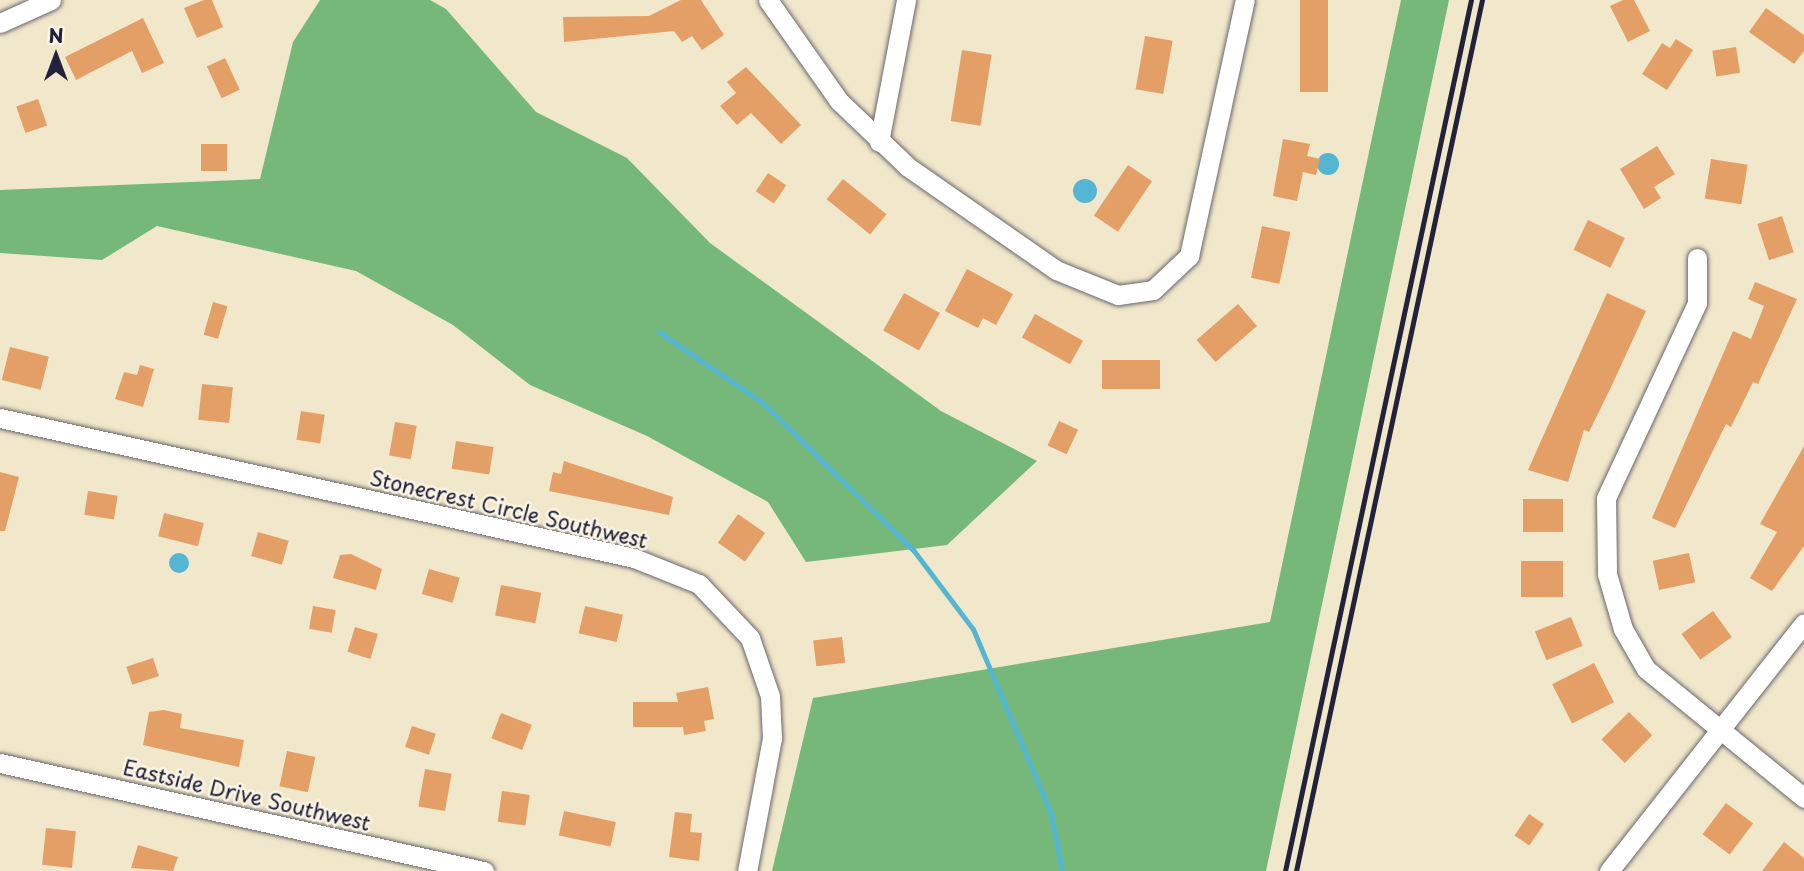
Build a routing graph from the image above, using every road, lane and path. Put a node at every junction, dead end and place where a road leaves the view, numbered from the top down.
1 (51, 0) edge
2 (768, 0) edge
3 (906, 0) edge
4 (1245, 0) edge
5 (0, 23) edge
6 (878, 142) junction
7 (1698, 258) dead end
8 (0, 418) edge
9 (1804, 622) edge
10 (1718, 731) junction
11 (0, 763) edge
12 (1804, 798) edge
13 (484, 871) edge
14 (747, 871) edge
15 (1609, 871) edge

1 - 5 street
2 - 6 street
3 - 6 street
4 - 6 street
7 - 10 street
8 - 14 street, Stonecrest Circle Southwest
9 - 10 street
10 - 12 street
10 - 15 street
11 - 13 street, Eastside Drive Southwest

